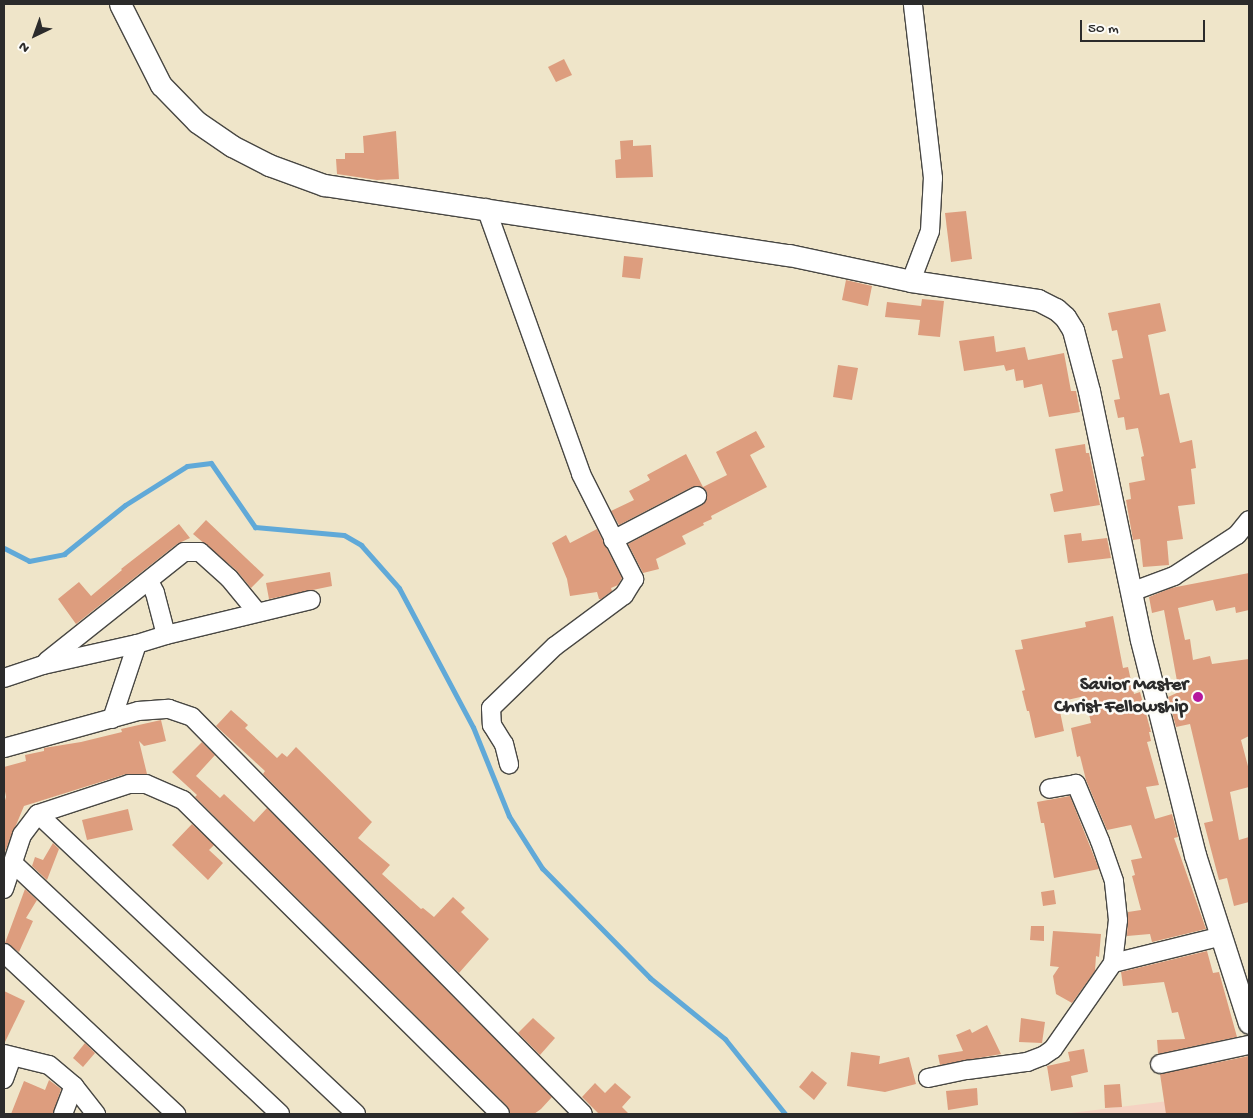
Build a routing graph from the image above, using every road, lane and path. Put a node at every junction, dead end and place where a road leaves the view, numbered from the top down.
1 (120, 4) edge
2 (913, 4) edge
3 (486, 208) junction
4 (911, 281) junction
5 (697, 496) dead end
6 (1249, 520) edge
7 (613, 540) junction
8 (149, 581) junction
9 (1131, 592) junction
10 (311, 600) dead end
11 (257, 612) junction
12 (166, 635) junction
13 (137, 644) junction
14 (43, 665) junction
15 (4, 678) edge
16 (112, 718) junction
17 (4, 748) edge
18 (510, 764) dead end
19 (1048, 789) dead end
20 (38, 814) junction
21 (14, 864) junction
22 (4, 889) edge
23 (1222, 936) junction
24 (4, 953) edge
25 (1113, 963) junction
26 (1249, 1023) edge
27 (1249, 1044) edge
28 (8, 1056) edge
29 (1160, 1064) dead end
30 (928, 1078) dead end
31 (4, 1079) edge
32 (74, 1086) junction
33 (63, 1114) edge
34 (96, 1114) edge
35 (176, 1114) edge
36 (280, 1114) edge
37 (356, 1114) edge
38 (500, 1114) edge
39 (582, 1114) edge

1 - 3 street
2 - 4 street
3 - 4 street
3 - 7 street
4 - 9 street
5 - 7 street
6 - 9 street
7 - 18 street
8 - 11 street
8 - 12 street
8 - 14 street
9 - 23 street
10 - 11 street
11 - 12 street
12 - 13 street
13 - 14 street
13 - 16 street
14 - 15 street
16 - 17 street
16 - 39 street
19 - 25 street
20 - 21 street
20 - 37 street
20 - 38 street
21 - 22 street
21 - 36 street
23 - 25 street
23 - 26 street
24 - 35 street
25 - 30 street
27 - 29 street
28 - 31 street
28 - 32 street
32 - 33 street
32 - 34 street

